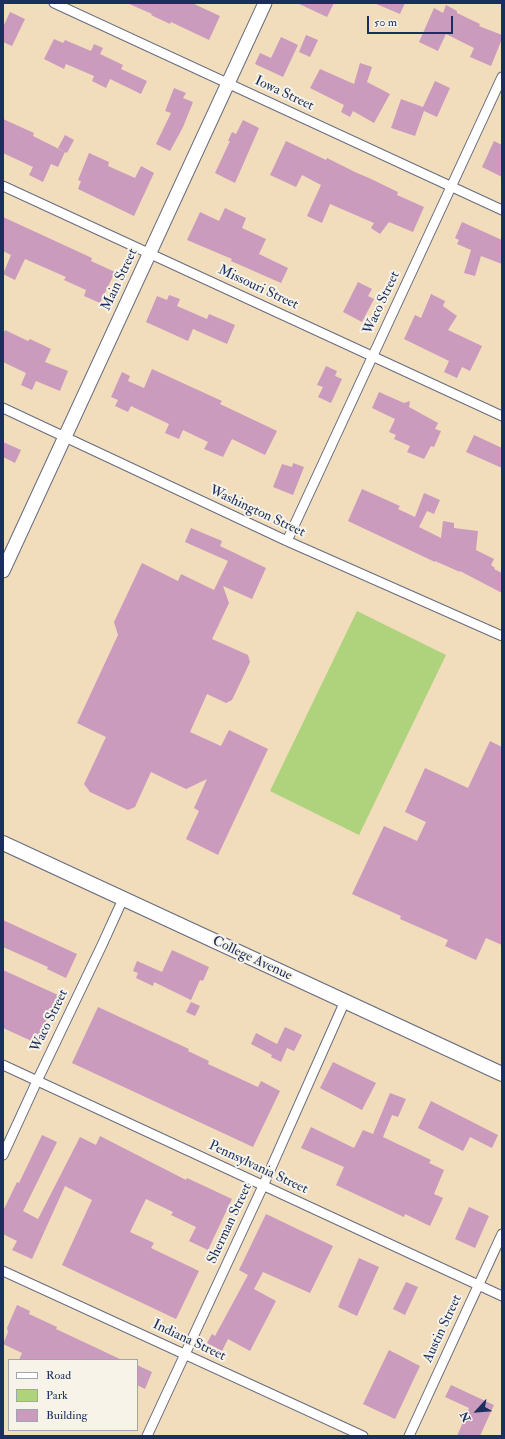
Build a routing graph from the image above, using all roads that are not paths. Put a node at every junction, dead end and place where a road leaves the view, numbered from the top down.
1 (54, 3) edge
2 (265, 3) edge
3 (502, 77) edge
4 (228, 83) junction
5 (3, 186) edge
6 (451, 186) junction
7 (502, 210) edge
8 (150, 254) junction
9 (372, 356) junction
10 (3, 408) edge
11 (502, 416) edge
12 (65, 438) junction
13 (287, 541) junction
14 (3, 571) edge
15 (502, 636) edge
16 (3, 843) edge
17 (123, 899) junction
18 (345, 1001) junction
19 (3, 1065) edge
20 (502, 1074) edge
21 (37, 1081) junction
22 (3, 1155) edge
23 (263, 1186) junction
24 (502, 1234) edge
25 (3, 1271) edge
26 (479, 1285) junction
27 (502, 1296) edge
28 (185, 1354) junction
29 (147, 1436) edge
30 (363, 1436) edge
31 (409, 1436) edge

1 - 4 street, Iowa Street
2 - 4 street, Main Street
3 - 6 street, Waco Street
4 - 6 street, Iowa Street
4 - 8 street, Main Street
5 - 8 street, Missouri Street
6 - 7 street, Iowa Street
6 - 9 street, Waco Street
8 - 9 street, Missouri Street
8 - 12 street, Main Street
9 - 11 street, Missouri Street
9 - 13 street, Waco Street
10 - 12 street, Washington Street
12 - 13 street, Washington Street
12 - 14 street, Main Street
13 - 15 street, Washington Street
16 - 17 main road, College Avenue
17 - 18 main road, College Avenue
17 - 21 street, Waco Street
18 - 20 main road, College Avenue
18 - 23 street, Sherman Street
19 - 21 street, Pennsylvania Street
21 - 22 street, Waco Street
21 - 23 street, Pennsylvania Street
23 - 26 street, Pennsylvania Street
23 - 28 street, Sherman Street
24 - 26 street, Austin Street
25 - 28 street, Indiana Street
26 - 27 street, Pennsylvania Street
26 - 31 street, Austin Street
28 - 29 street, Sherman Street
28 - 30 street, Indiana Street

